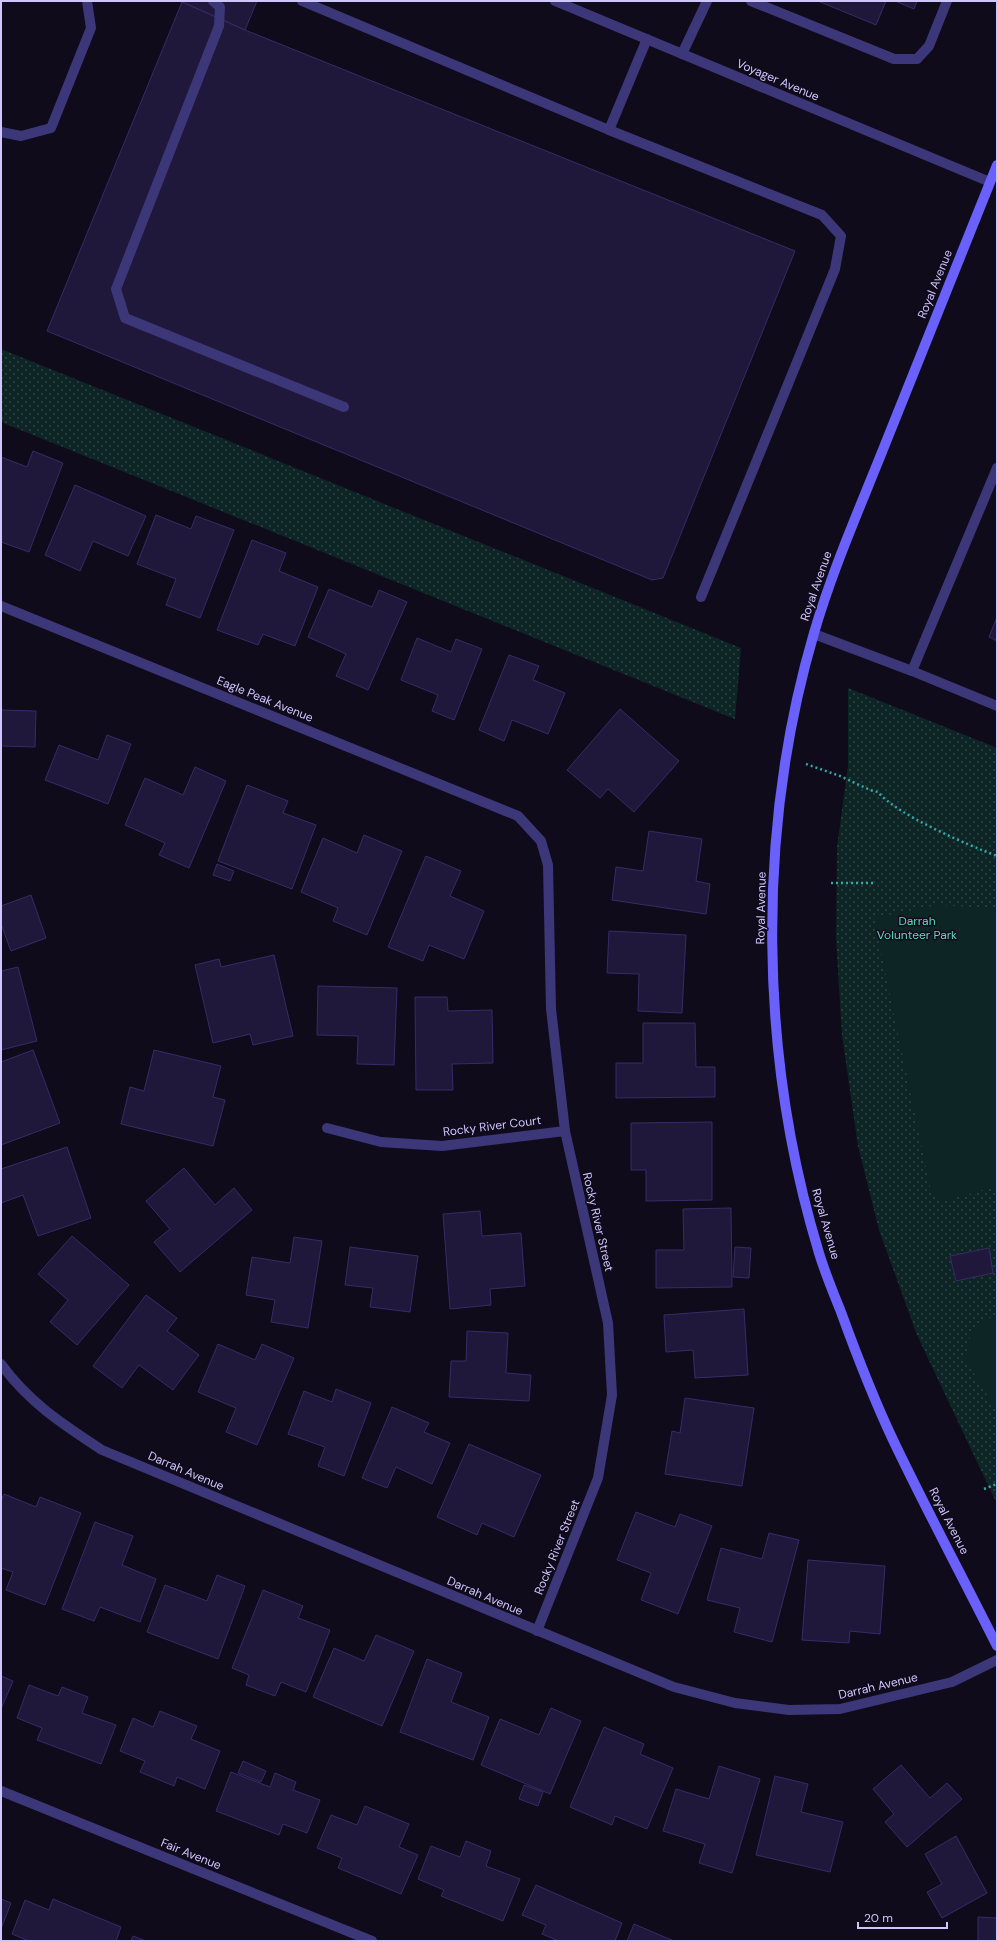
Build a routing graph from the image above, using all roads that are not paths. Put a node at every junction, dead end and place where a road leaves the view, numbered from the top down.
1 (87, 1) edge
2 (213, 1) edge
3 (302, 1) edge
4 (555, 1) edge
5 (707, 1) edge
6 (751, 1) edge
7 (947, 1) edge
8 (647, 39) junction
9 (682, 54) junction
10 (609, 130) junction
11 (1, 132) edge
12 (997, 165) edge
13 (990, 182) junction
14 (344, 407) dead end
15 (997, 468) edge
16 (702, 597) dead end
17 (1, 606) edge
18 (814, 634) junction
19 (912, 671) junction
20 (997, 706) edge
21 (518, 816) joint
22 (327, 1128) dead end
23 (565, 1131) junction
24 (1, 1364) edge
25 (537, 1632) junction
26 (997, 1646) edge
27 (997, 1660) edge
28 (1, 1791) edge
29 (372, 1941) edge

1 - 11 street
2 - 14 street
3 - 10 street
4 - 8 street, Voyager Avenue
5 - 9 street
6 - 7 street
8 - 9 street, Voyager Avenue
8 - 10 street
9 - 13 street, Voyager Avenue
10 - 16 street
12 - 13 main road, Royal Avenue
13 - 18 main road, Royal Avenue
15 - 19 street
17 - 21 street, Eagle Peak Avenue
18 - 19 street
18 - 26 main road, Royal Avenue
19 - 20 street
21 - 23 street, Rocky River Street
22 - 23 street, Rocky River Court
23 - 25 street, Rocky River Street
24 - 25 street, Darrah Avenue
25 - 27 street, Darrah Avenue
28 - 29 street, Fair Avenue

